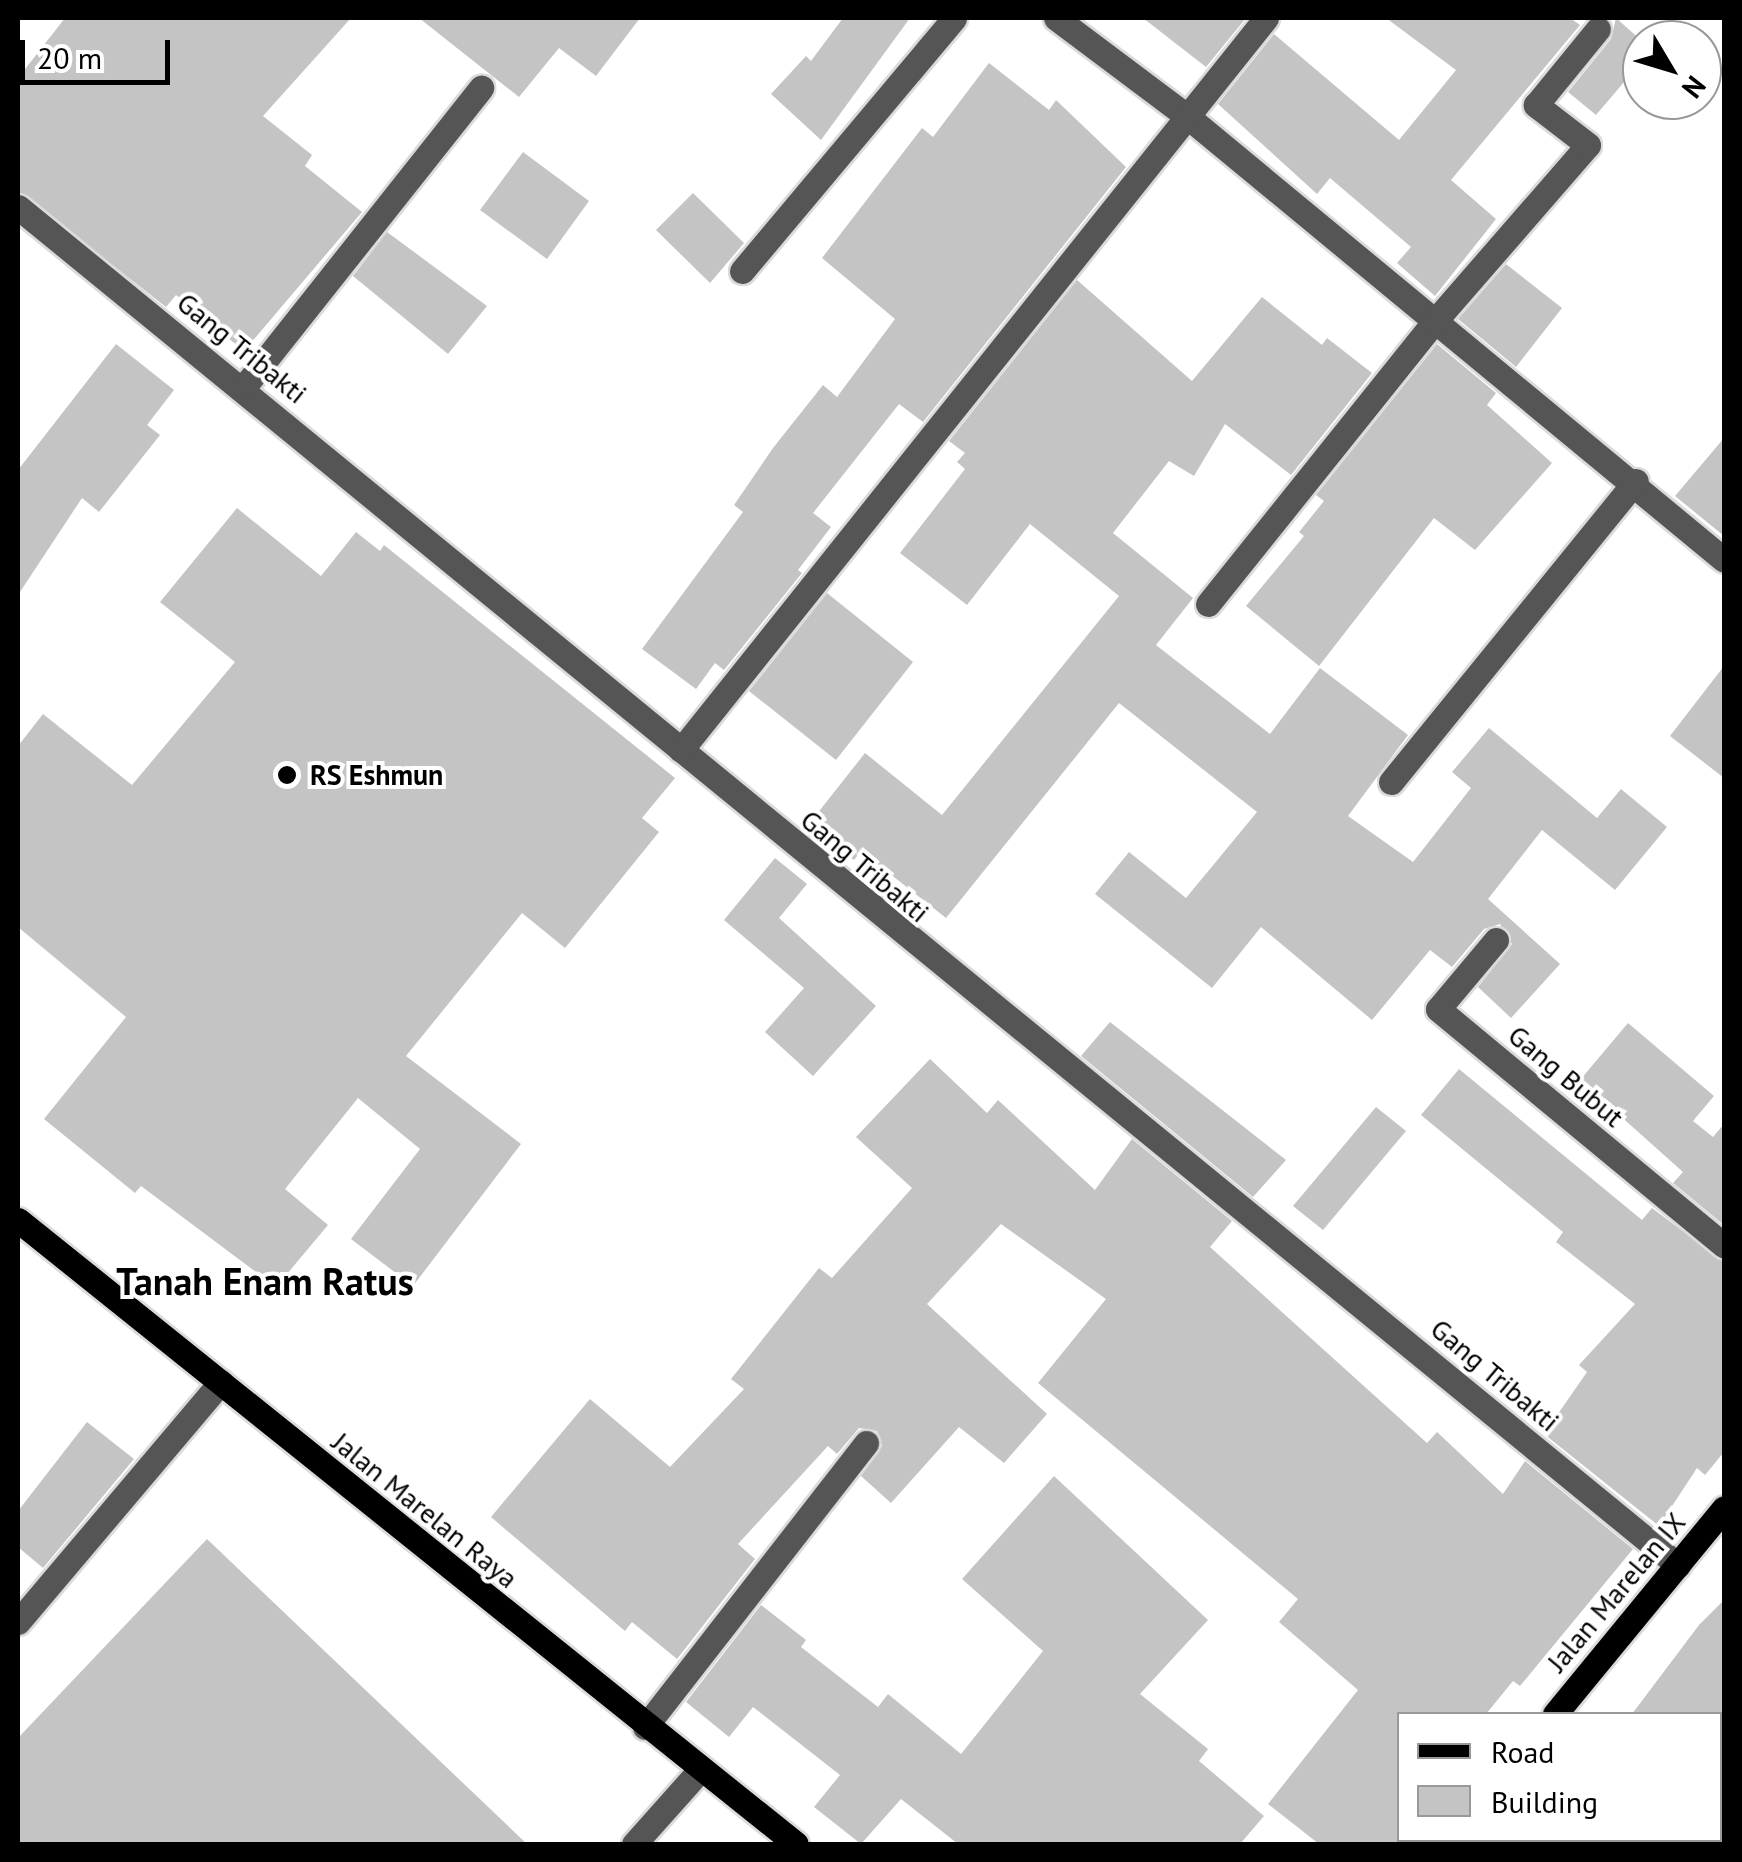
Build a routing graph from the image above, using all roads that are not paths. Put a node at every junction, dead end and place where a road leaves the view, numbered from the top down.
1 (954, 18) edge
2 (1056, 18) edge
3 (1266, 18) edge
4 (1598, 29) dead end
5 (481, 88) dead end
6 (1188, 117) junction
7 (18, 207) edge
8 (742, 271) dead end
9 (1435, 321) junction
10 (244, 387) junction
11 (1636, 481) junction
12 (1724, 560) edge
13 (1208, 604) dead end
14 (681, 750) junction
15 (1391, 782) dead end
16 (1496, 940) dead end
17 (18, 1220) edge
18 (1724, 1246) edge
19 (220, 1382) junction
20 (866, 1443) dead end
21 (1724, 1508) edge
22 (1678, 1565) junction
23 (18, 1622) edge
24 (1556, 1712) edge
25 (645, 1726) junction
26 (699, 1771) junction
27 (634, 1844) edge
28 (796, 1844) edge

1 - 8 street
2 - 6 street
3 - 6 street
4 - 9 street
5 - 10 street
6 - 9 street
6 - 14 street
7 - 10 street, Gang Tribakti
9 - 11 street
9 - 13 street
10 - 14 street, Gang Tribakti
11 - 12 street
11 - 15 street
14 - 22 street, Gang Tribakti
16 - 18 street, Gang Bubut
17 - 19 main road, Jalan Marelan Raya
19 - 23 street
19 - 25 main road, Jalan Marelan Raya
20 - 25 street
21 - 22 main road, Jalan Marelan IX
22 - 24 main road, Jalan Marelan IX
25 - 26 main road, Jalan Marelan Raya
26 - 27 street
26 - 28 main road, Jalan Marelan Raya

